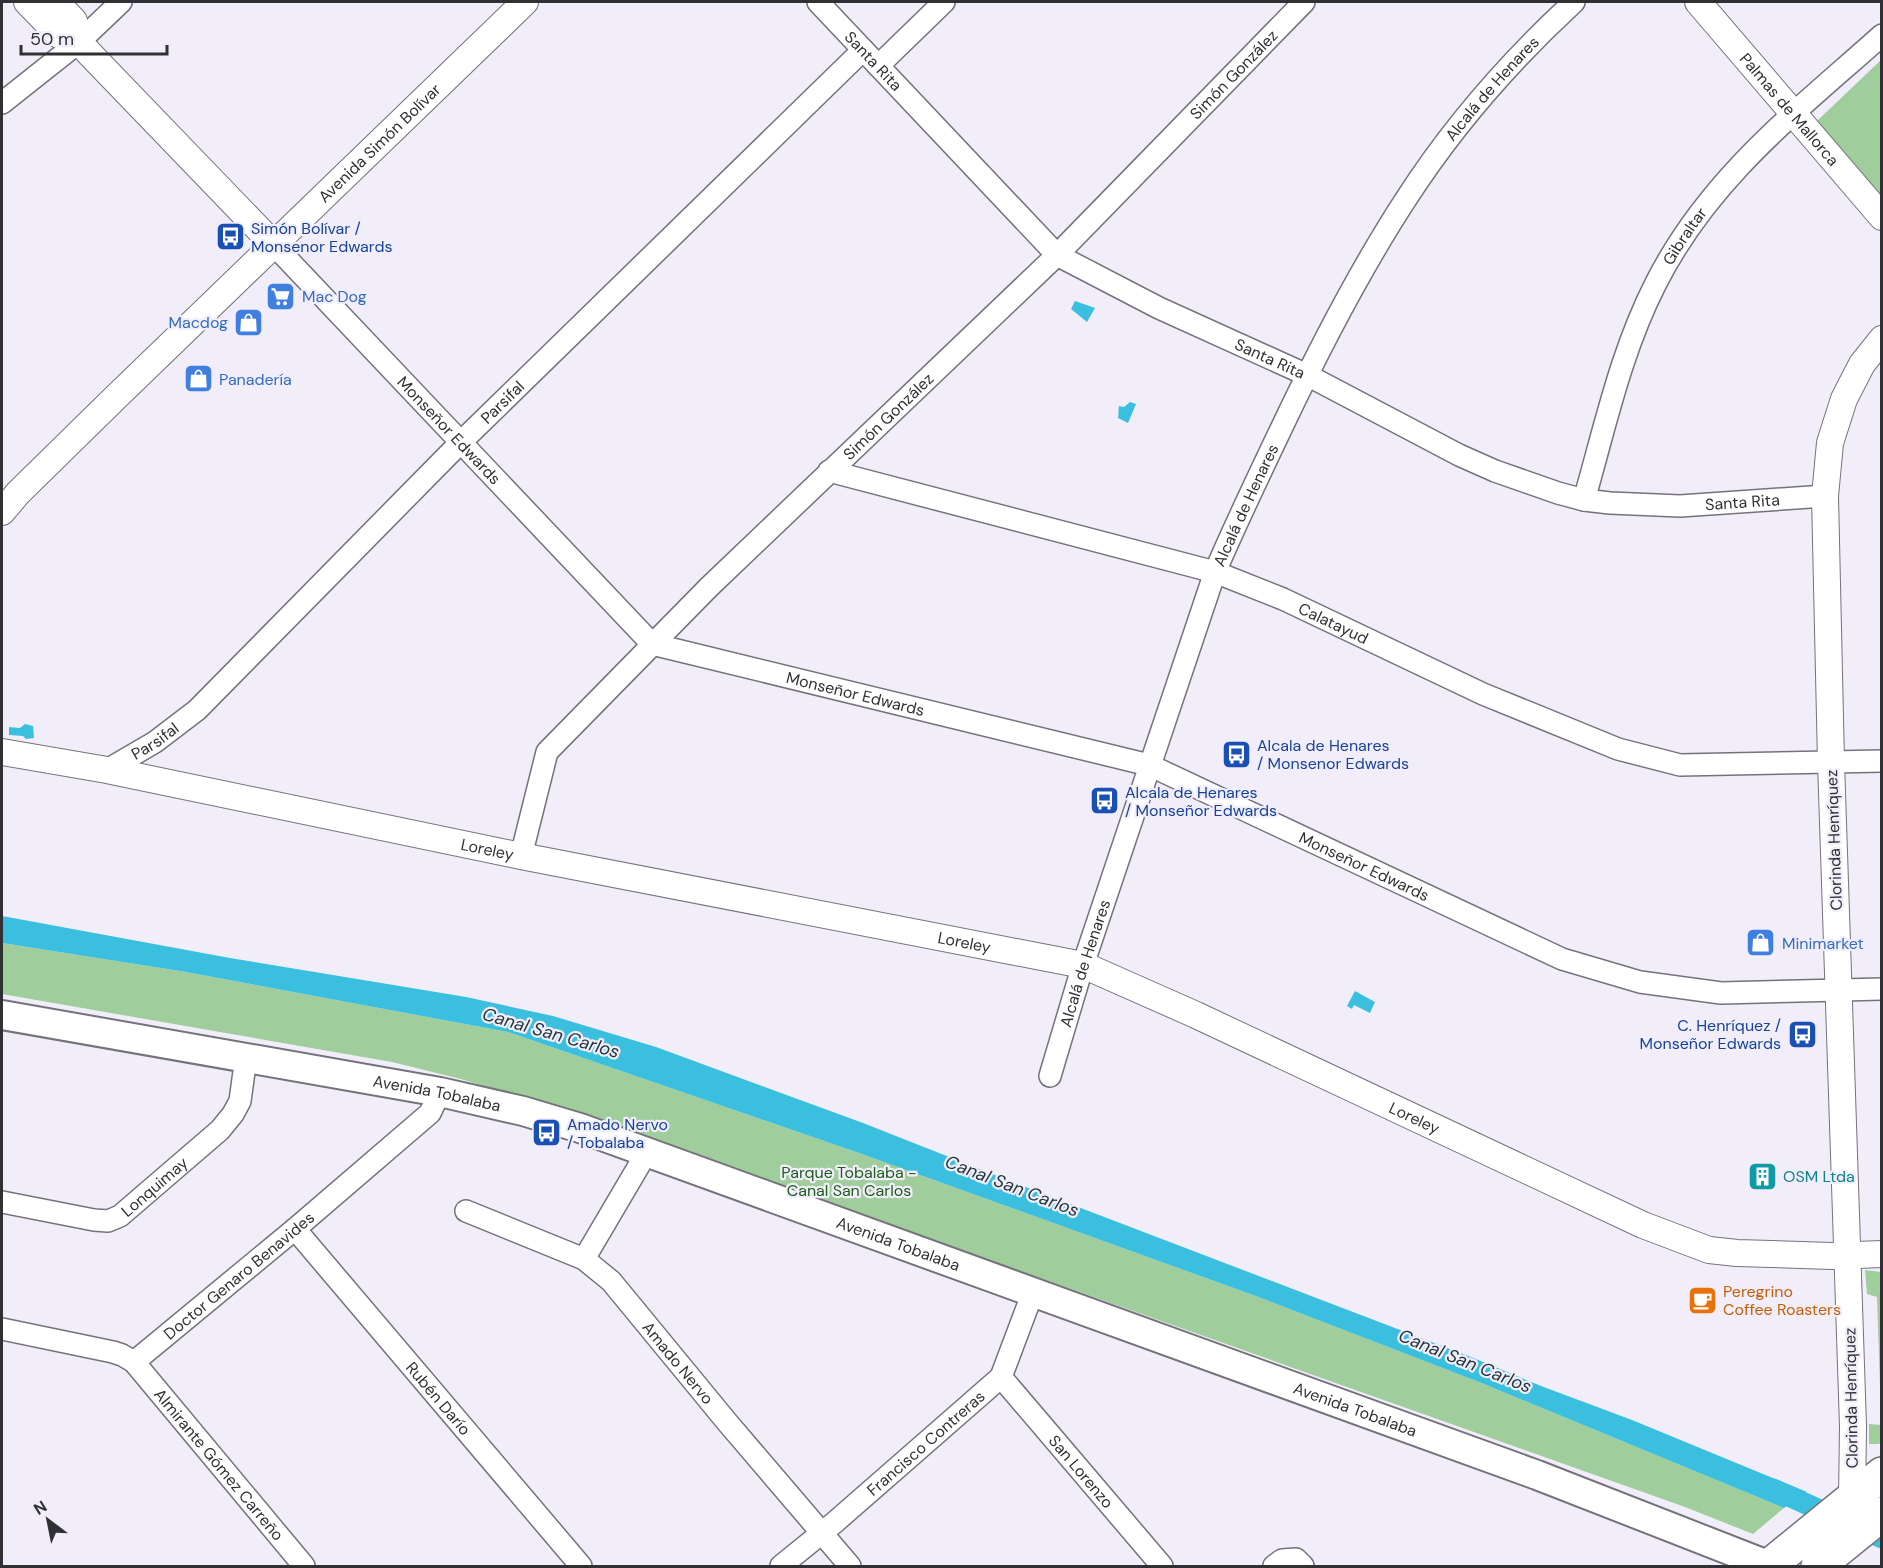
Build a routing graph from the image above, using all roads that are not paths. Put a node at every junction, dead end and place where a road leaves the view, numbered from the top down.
1 (27, 2) edge
2 (56, 2) edge
3 (121, 2) edge
4 (525, 2) edge
5 (818, 2) edge
6 (944, 2) edge
7 (1304, 2) edge
8 (1574, 2) edge
9 (1698, 2) edge
10 (1881, 35) edge
11 (79, 42) junction
12 (863, 50) junction
13 (878, 66) junction
14 (2, 104) edge
15 (1794, 114) junction
16 (1881, 217) edge
17 (274, 245) junction
18 (1057, 255) junction
19 (1881, 339) edge
20 (1307, 375) junction
21 (460, 443) junction
22 (829, 471) junction
23 (1825, 496) junction
24 (1584, 500) junction
25 (2, 512) edge
26 (1215, 572) junction
27 (652, 644) junction
28 (2, 752) edge
29 (1881, 761) edge
30 (1831, 762) junction
31 (1149, 765) junction
32 (107, 770) junction
33 (521, 856) junction
34 (1083, 965) junction
35 (1881, 989) edge
36 (1840, 991) junction
37 (2, 1015) edge
38 (246, 1057) junction
39 (1050, 1076) dead end
40 (440, 1092) junction
41 (647, 1152) junction
42 (2, 1202) edge
43 (466, 1211) dead end
44 (295, 1229) junction
45 (1881, 1254) edge
46 (1847, 1256) junction
47 (584, 1259) junction
48 (1033, 1292) junction
49 (2, 1329) edge
50 (134, 1362) junction
51 (1001, 1377) junction
52 (1881, 1474) edge
53 (1850, 1501) junction
54 (1881, 1514) edge
55 (822, 1533) junction
56 (304, 1566) edge
57 (581, 1566) edge
58 (781, 1566) edge
59 (850, 1566) edge
60 (1162, 1566) edge
61 (1274, 1566) edge
62 (1303, 1566) edge
63 (1769, 1566) edge
64 (1818, 1566) edge

1 - 11 street, Monseñor Edwards
2 - 11 street, Monseñor Edwards
3 - 11 street
4 - 17 street, Avenida Simón Bolívar
5 - 12 street, Santa Rita
6 - 13 street
7 - 18 street, Simón González
8 - 20 street, Alcalá de Henares
9 - 15 street, Palmas de Mallorca
10 - 15 street, Gibraltar
11 - 14 street
11 - 17 street, Monseñor Edwards
12 - 13 street, Santa Rita
12 - 21 street, Parsifal
13 - 18 street, Santa Rita
15 - 16 street, Palmas de Mallorca
15 - 24 street, Gibraltar
17 - 21 street, Monseñor Edwards
17 - 25 street, Avenida Simón Bolívar
18 - 20 street, Santa Rita
18 - 22 street, Simón González
19 - 23 street, Clorinda Henríquez
20 - 24 street, Santa Rita
20 - 26 street, Alcalá de Henares
21 - 27 street, Monseñor Edwards
21 - 32 street, Parsifal
22 - 26 street, Calatayud
22 - 27 street, Simón González
23 - 24 street, Santa Rita
23 - 30 street, Clorinda Henríquez
26 - 30 street, Calatayud
26 - 31 street, Alcalá de Henares
27 - 31 street, Monseñor Edwards
27 - 33 street, Simón González
28 - 32 street, Loreley
29 - 30 street, Calatayud
30 - 36 street, Clorinda Henríquez
31 - 34 street, Alcalá de Henares
31 - 36 street, Monseñor Edwards
32 - 33 street, Loreley
33 - 34 street, Loreley
34 - 39 street, Alcalá de Henares
34 - 46 street, Loreley
35 - 36 street, Monseñor Edwards
36 - 46 street, Clorinda Henríquez
37 - 38 main road, Avenida Tobalaba
38 - 40 main road, Avenida Tobalaba
38 - 42 street, Lonquimay
40 - 41 main road, Avenida Tobalaba
40 - 44 street, Doctor Genaro Benavides
41 - 47 street
41 - 48 main road, Avenida Tobalaba
43 - 47 street, Amado Nervo
44 - 50 street, Doctor Genaro Benavides
44 - 57 street, Rubén Darío
45 - 46 street, Loreley
46 - 53 street, Clorinda Henríquez
47 - 55 street, Amado Nervo
48 - 51 street, Francisco Contreras
48 - 63 main road, Avenida Tobalaba
49 - 50 street
50 - 56 street, Almirante Gómez Carreño
51 - 55 street, Francisco Contreras
51 - 60 street, San Lorenzo
52 - 53 main road
53 - 63 main road
54 - 64 main road
55 - 58 street, Francisco Contreras
55 - 59 street, Amado Nervo
61 - 62 street

